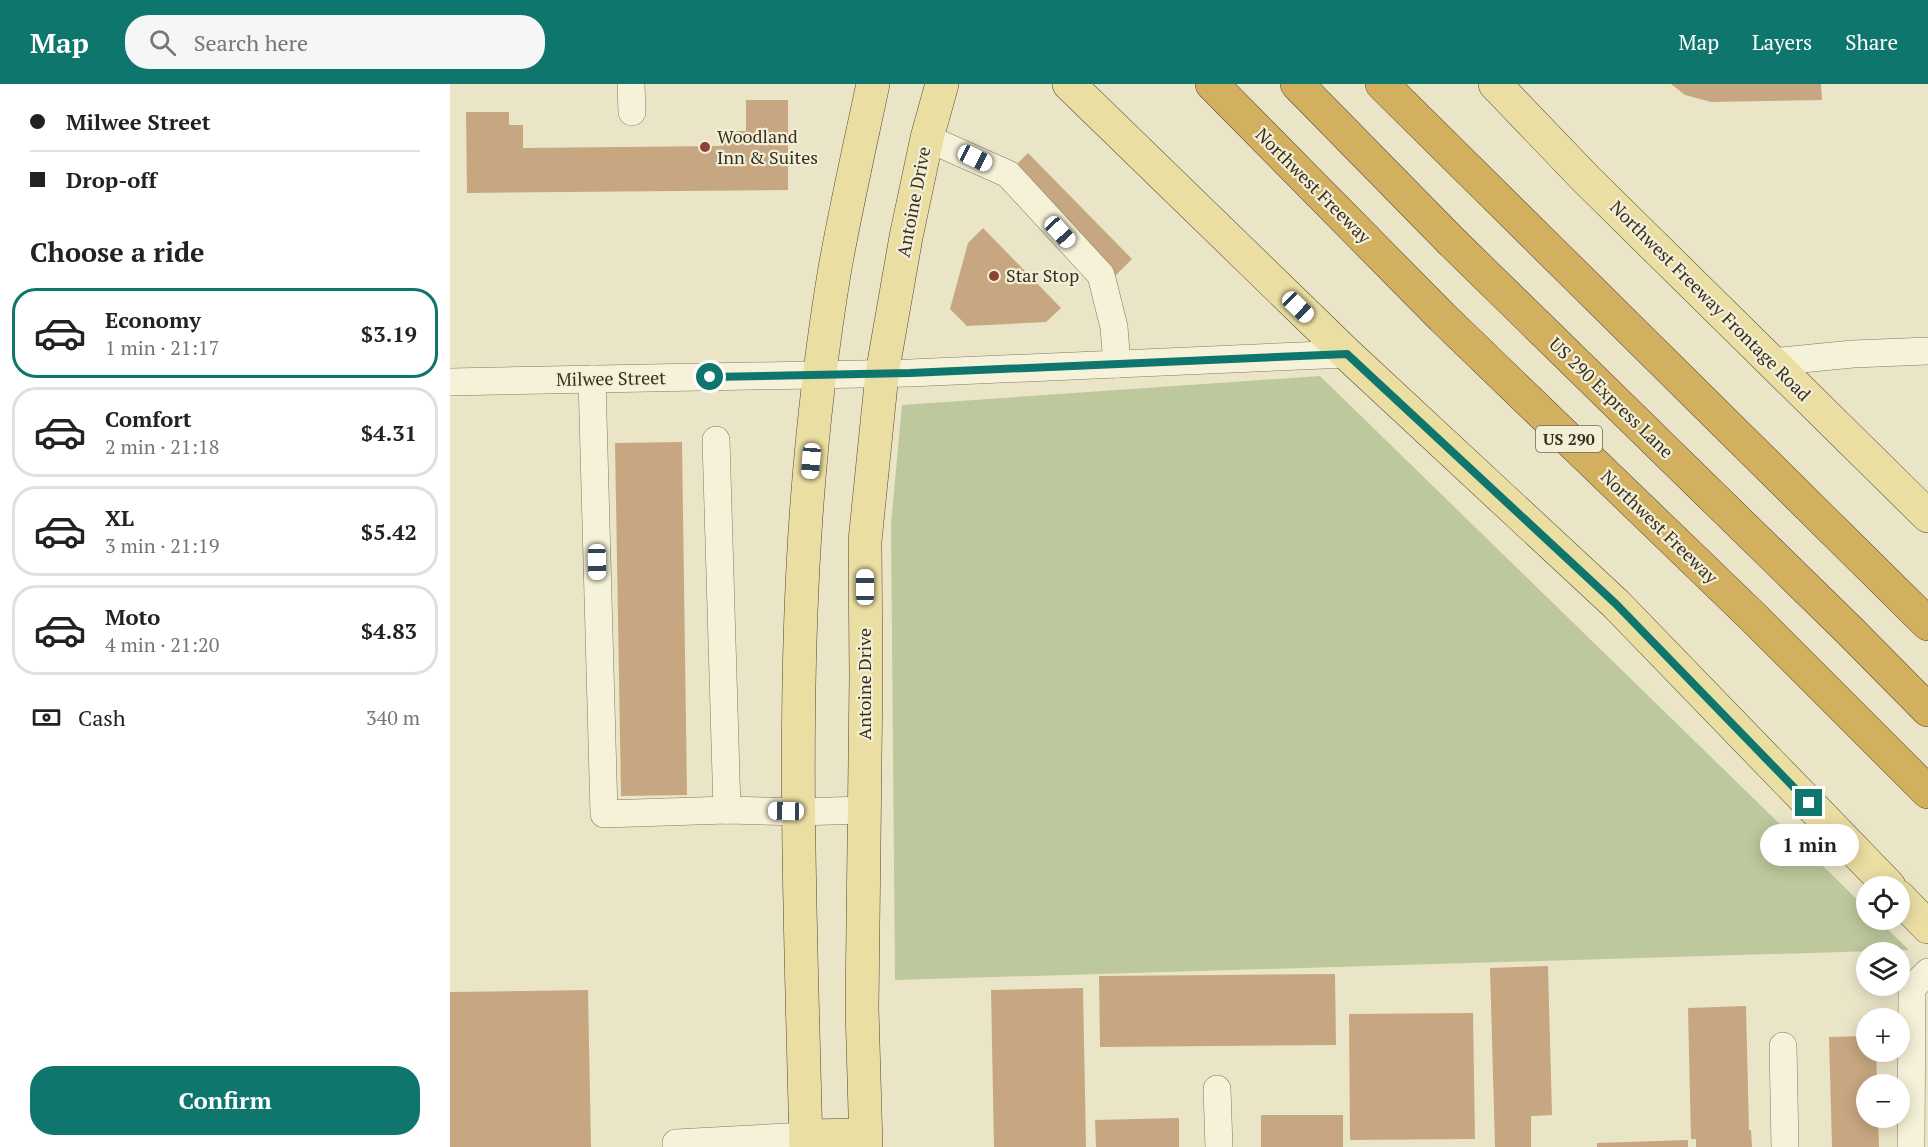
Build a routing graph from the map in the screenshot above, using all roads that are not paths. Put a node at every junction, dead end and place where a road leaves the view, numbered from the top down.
1 (631, 84) edge
2 (872, 84) edge
3 (1069, 84) edge
4 (1212, 84) edge
5 (1297, 84) edge
6 (1382, 84) edge
7 (1495, 84) edge
8 (944, 86) edge
9 (632, 112) dead end
10 (927, 138) junction
11 (1928, 351) edge
12 (1347, 354) junction
13 (1773, 362) junction
14 (1117, 364) junction
15 (882, 374) junction
16 (819, 375) junction
17 (592, 380) junction
18 (450, 382) edge
19 (716, 440) dead end
20 (1928, 516) edge
21 (1928, 624) edge
22 (1928, 710) edge
23 (1928, 792) edge
24 (727, 810) junction
25 (864, 810) junction
26 (798, 812) junction
27 (1879, 876) edge
28 (1910, 908) edge
29 (1928, 927) edge
30 (1928, 972) edge
31 (1783, 1046) dead end
32 (1217, 1089) dead end
33 (806, 1141) edge
34 (865, 1141) edge
35 (676, 1147) edge
36 (1219, 1147) edge
37 (1785, 1147) edge
38 (1911, 1147) edge

1 - 9 street
2 - 16 main road
3 - 12 main road
4 - 23 highway, Northwest Freeway / US 290
5 - 22 highway, US 290 Express Lane
6 - 21 highway
7 - 13 main road, Northwest Freeway Frontage Road
8 - 10 main road, Antoine Drive
10 - 14 street
10 - 15 main road, Antoine Drive
11 - 13 street
12 - 14 street, Milwee Street
12 - 27 main road
13 - 20 main road, Northwest Freeway Frontage Road
14 - 15 street, Milwee Street
15 - 16 street, Milwee Street
15 - 25 main road, Antoine Drive
16 - 17 street, Milwee Street
16 - 26 main road
17 - 18 street, Milwee Street
17 - 24 street
19 - 24 street
24 - 26 street
25 - 26 street
25 - 34 main road, Antoine Drive
26 - 33 main road
28 - 29 main road
30 - 38 street
31 - 37 street
32 - 36 street
33 - 34 main road
33 - 35 street

